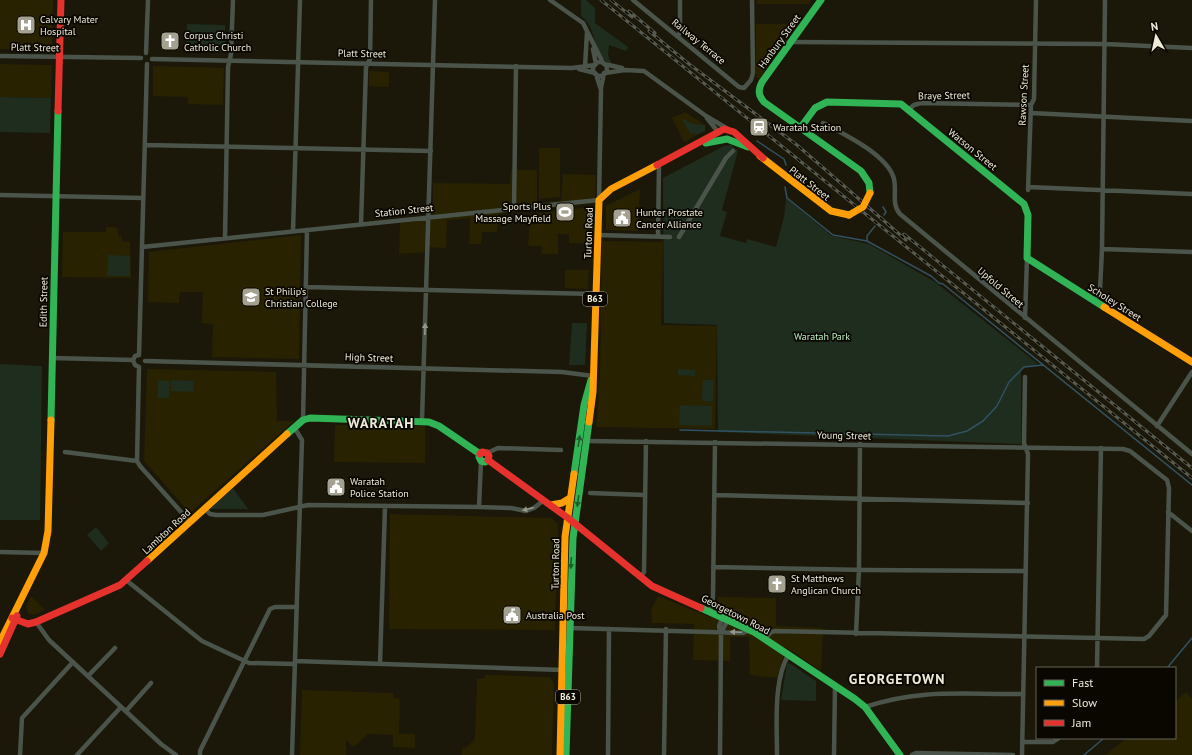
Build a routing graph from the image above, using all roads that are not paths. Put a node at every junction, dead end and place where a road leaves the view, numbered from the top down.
1 (60, 0) edge
2 (148, 0) edge
3 (233, 0) edge
4 (300, 0) edge
5 (372, 0) edge
6 (435, 0) edge
7 (550, 0) edge
8 (634, 0) edge
9 (680, 0) edge
10 (752, 0) edge
11 (821, 0) edge
12 (1036, 0) edge
13 (1105, 0) edge
14 (586, 28) junction
15 (678, 37) junction
16 (791, 42) junction
17 (1035, 44) junction
18 (1105, 44) junction
19 (593, 45) junction
20 (1192, 48) edge
21 (146, 53) junction
22 (0, 56) edge
23 (59, 57) junction
24 (141, 58) junction
25 (152, 59) junction
26 (230, 60) junction
27 (298, 62) junction
28 (368, 63) junction
29 (604, 63) junction
30 (147, 64) junction
31 (595, 64) junction
32 (434, 65) junction
33 (516, 66) junction
34 (585, 66) junction
35 (572, 68) junction
36 (628, 70) junction
37 (595, 73) junction
38 (605, 73) junction
39 (601, 90) junction
40 (1032, 105) junction
41 (908, 110) junction
42 (1031, 113) junction
43 (706, 116) junction
44 (1105, 117) junction
45 (1192, 121) edge
46 (823, 123) dead end
47 (801, 127) junction
48 (728, 129) junction
49 (718, 132) junction
50 (740, 140) junction
51 (145, 145) junction
52 (226, 147) junction
53 (296, 149) junction
54 (364, 150) junction
55 (431, 151) junction
56 (733, 151) dead end
57 (658, 165) junction
58 (1104, 189) junction
59 (1192, 194) edge
60 (0, 195) edge
61 (56, 195) junction
62 (143, 198) junction
63 (599, 200) junction
64 (514, 209) junction
65 (429, 217) junction
66 (361, 224) junction
67 (307, 230) junction
68 (293, 231) junction
69 (597, 235) junction
70 (658, 236) junction
71 (679, 236) dead end
72 (670, 237) dead end
73 (225, 238) junction
74 (142, 247) junction
75 (1102, 249) junction
76 (1192, 252) edge
77 (1027, 258) junction
78 (306, 287) junction
79 (426, 289) junction
80 (595, 294) junction
81 (1095, 301) junction
82 (1025, 318) junction
83 (139, 355) junction
84 (52, 358) junction
85 (133, 360) junction
86 (1191, 360) edge
87 (145, 361) junction
88 (304, 365) junction
89 (139, 367) junction
90 (424, 368) junction
91 (1192, 372) edge
92 (592, 376) junction
93 (1025, 377) dead end
94 (306, 419) junction
95 (422, 420) junction
96 (1157, 426) junction
97 (294, 427) junction
98 (587, 440) junction
99 (646, 441) junction
100 (715, 442) junction
101 (860, 444) junction
102 (1026, 448) junction
103 (1101, 448) junction
104 (561, 450) dead end
105 (65, 452) dead end
106 (1192, 454) edge
107 (484, 457) junction
108 (137, 461) junction
109 (590, 494) dead end
110 (645, 495) junction
111 (714, 495) junction
112 (570, 498) junction
113 (861, 498) junction
114 (544, 500) junction
115 (1028, 503) junction
116 (551, 505) junction
117 (300, 507) junction
118 (385, 507) junction
119 (479, 507) junction
120 (204, 508) junction
121 (1168, 512) junction
122 (568, 518) junction
123 (190, 522) junction
124 (574, 524) junction
125 (1192, 531) edge
126 (0, 552) edge
127 (44, 553) junction
128 (713, 567) junction
129 (859, 569) junction
130 (1026, 571) junction
131 (640, 577) junction
132 (126, 580) junction
133 (297, 607) junction
134 (710, 611) junction
135 (14, 618) junction
136 (726, 619) junction
137 (36, 622) junction
138 (570, 628) junction
139 (609, 628) junction
140 (666, 629) junction
141 (750, 630) junction
142 (721, 632) junction
143 (856, 634) junction
144 (1024, 636) junction
145 (1098, 638) junction
146 (765, 639) junction
147 (0, 642) edge
148 (115, 648) dead end
149 (0, 654) edge
150 (789, 654) junction
151 (244, 661) junction
152 (73, 662) junction
153 (295, 663) junction
154 (380, 664) junction
155 (1097, 667) edge
156 (563, 670) junction
157 (88, 676) junction
158 (151, 683) dead end
159 (835, 686) junction
160 (1023, 694) junction
161 (121, 707) junction
162 (865, 707) junction
163 (126, 711) junction
164 (1058, 739) edge
165 (1022, 742) junction
166 (20, 755) edge
167 (77, 755) edge
168 (176, 755) edge
169 (200, 755) edge
170 (292, 755) edge
171 (560, 755) edge
172 (566, 755) edge
173 (608, 755) edge
174 (664, 755) edge
175 (720, 755) edge
176 (777, 755) edge
177 (834, 755) edge
178 (900, 755) edge
179 (912, 755) edge
180 (1013, 755) edge
181 (1022, 755) edge

1 - 23 main road, Edith Street
2 - 21 street
3 - 26 street
4 - 27 street
5 - 28 street
6 - 32 street
7 - 14 street
8 - 15 street, Railway Terrace
9 - 15 street
10 - 15 street, Railway Terrace
11 - 16 main road, Hanbury Street
12 - 17 street, Rawson Street
13 - 18 street
14 - 19 street
14 - 34 street
16 - 17 street
16 - 47 main road, Hanbury Street
17 - 18 street
17 - 40 street, Rawson Street
18 - 20 street
18 - 44 street
19 - 29 street
19 - 31 street
21 - 24 street
21 - 25 street
22 - 23 street, Platt Street
23 - 24 street, Platt Street
23 - 61 main road, Edith Street
24 - 30 street
25 - 26 street, Platt Street
25 - 30 street
26 - 27 street, Platt Street
26 - 52 street
27 - 28 street, Platt Street
27 - 53 street
28 - 32 street, Platt Street
28 - 54 street
29 - 31 street
29 - 36 street
29 - 38 street
30 - 51 street
31 - 34 street, Platt Street
31 - 37 street
32 - 33 street, Platt Street
32 - 55 street
33 - 35 street, Platt Street
33 - 64 street
34 - 35 street, Platt Street
35 - 37 street, Platt Street
36 - 38 street
36 - 43 street
37 - 38 street
37 - 39 street, Turton Road
38 - 39 street, Turton Road
39 - 63 street, Turton Road
40 - 41 street, Braye Street
40 - 42 street, Rawson Street
41 - 47 main road, Braye Street
41 - 77 main road, Watson Street
42 - 44 street
42 - 58 street, Rawson Street
43 - 48 street
43 - 49 street
44 - 45 street
44 - 58 street
46 - 82 street, Upfold Street
47 - 50 main road, Platt Street, bridge
48 - 49 main road
48 - 50 main road
49 - 50 main road
49 - 57 main road
50 - 57 main road
51 - 52 street
51 - 62 street
52 - 53 street
52 - 73 street
53 - 54 street
53 - 68 street
54 - 55 street
54 - 66 street
55 - 65 street
56 - 71 street
57 - 63 main road
57 - 70 street
58 - 59 street
58 - 75 street
60 - 61 street
61 - 62 street
61 - 84 main road, Edith Street
62 - 74 street
63 - 64 street, Station Street
63 - 69 main road, Turton Road / B63
64 - 65 street, Station Street
65 - 66 street, Station Street
65 - 79 street
66 - 67 street, Station Street
67 - 68 street, Station Street
67 - 78 street
68 - 73 street, Station Street
69 - 70 street
69 - 80 main road, Turton Road / B63
70 - 72 street
73 - 74 street, Station Street
74 - 83 street
75 - 76 street
75 - 81 street
77 - 81 main road, Scholey Street
77 - 82 street
78 - 79 street
78 - 88 street
79 - 80 street
90 -> 79 street
80 - 92 main road, Turton Road / B63
81 - 86 main road, Scholey Street
82 - 96 street, Upfold Street
83 - 85 street
83 - 87 street
84 - 85 street
84 - 127 main road, Edith Street
85 - 89 street
87 - 88 street, High Street
87 - 89 street
88 - 90 street, High Street
88 - 94 street
89 - 108 street
90 - 92 street, High Street
90 - 95 street
91 - 96 street
92 - 98 main road, Turton Road / B63
112 -> 92 main road, Turton Road / B63
93 - 102 street
94 - 95 main road, Georgetown Road
94 - 97 main road, Lambton Road
95 - 107 main road, Georgetown Road
96 - 106 street, Upfold Street
97 - 117 street
97 - 120 main road, Lambton Road
98 - 99 street, Young Street
98 -> 124 main road, Turton Road / B63
99 - 100 street, Young Street
99 - 110 street
100 - 101 street, Young Street
100 - 111 street
101 - 102 street, Young Street
101 - 113 street
102 - 103 street, Young Street
102 - 115 street
103 - 121 street, Young Street
103 - 145 street
104 - 107 street
105 - 108 street
107 - 114 main road, Georgetown Road
107 - 119 street
108 - 123 street
109 - 110 street
110 - 131 street
111 - 113 street
111 - 128 street
112 - 116 main road
112 - 122 main road, Turton Road / B63
113 - 115 street
113 - 129 street
114 - 116 main road, Georgetown Road
114 -> 119 street
115 - 130 street
116 - 122 main road, Georgetown Road
117 - 118 street
117 - 120 street
117 - 133 street
118 - 119 street
118 - 154 street
120 - 123 main road, Lambton Road
121 - 125 street
121 - 145 street
122 - 124 main road, Georgetown Road
122 - 156 main road, Turton Road / B63
123 - 132 main road, Lambton Road
124 - 131 main road, Georgetown Road
124 -> 138 main road, Turton Road / B63
126 - 127 street
127 - 135 main road, Edith Street
128 - 129 street
128 - 134 street
129 - 130 street
129 - 143 street
130 - 144 street
131 - 134 main road, Georgetown Road
132 - 137 main road, Lambton Road
132 - 151 street
133 - 151 street
133 - 153 street
134 - 136 main road, Georgetown Road
135 - 137 main road
135 - 147 main road, Edith Street
135 - 149 main road
136 - 141 main road, Georgetown Road
136 - 142 street
137 - 152 street
138 - 139 street
138 - 172 main road, Turton Road / B63
139 - 140 street
139 - 173 street
140 - 142 street
140 - 174 street
141 -> 142 street
141 - 146 main road, Georgetown Road
142 - 175 street
143 - 144 street
143 - 146 street
144 - 145 street
144 - 160 street
145 - 155 street
146 - 150 main road, Georgetown Road
148 - 157 street
150 - 159 main road, Georgetown Road
150 - 176 street
151 - 153 street
151 - 169 street
152 - 157 street
152 - 166 street
153 - 154 street
153 - 170 street
154 - 156 street
156 - 171 main road, Turton Road / B63
157 - 161 street
158 - 163 street
159 - 162 main road, Georgetown Road
159 - 177 street
160 - 162 street
160 - 165 street
161 - 163 street
161 - 167 street
162 - 178 main road, Georgetown Road
163 - 168 street
164 - 165 street
165 - 181 street
179 - 180 street

